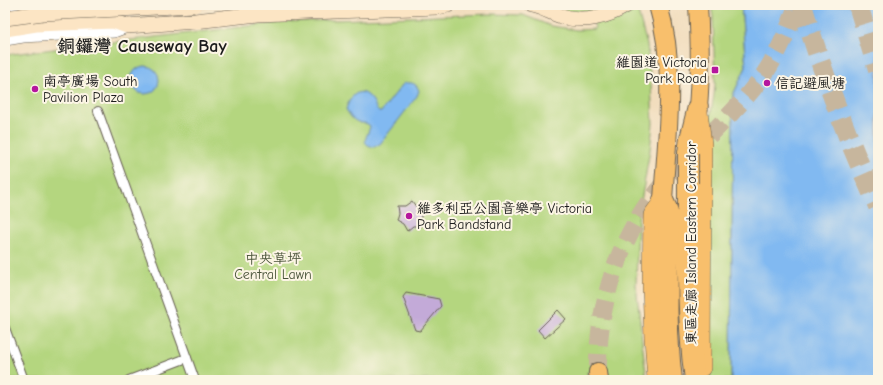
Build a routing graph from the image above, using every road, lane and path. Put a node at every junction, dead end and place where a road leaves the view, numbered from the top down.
1 (13, 5) edge
2 (195, 5) edge
3 (448, 5) edge
4 (627, 5) edge
5 (658, 5) edge
6 (698, 5) edge
7 (536, 6) edge
8 (5, 7) edge
9 (5, 18) edge
10 (120, 23) junction
11 (5, 29) edge
12 (5, 39) edge
13 (698, 107) junction
14 (98, 111) dead end
15 (666, 209) junction
16 (5, 328) edge
17 (187, 358) junction
18 (24, 380) edge
19 (129, 380) edge
20 (195, 380) edge
21 (656, 380) edge
22 (672, 380) edge
23 (695, 380) edge
24 (702, 380) edge

1 - 8 street
2 - 9 main road, bridge
3 - 10 main road
4 - 7 main road
5 - 15 highway
6 - 13 highway
10 - 11 main road
10 - 12 street
13 - 23 highway, 東區走廊 Island Eastern Corridor, bridge
13 - 24 main road
14 - 17 street
15 - 21 main road
15 - 22 highway, 東區走廊 Island Eastern Corridor
16 - 18 street
17 - 19 street
17 - 20 street

